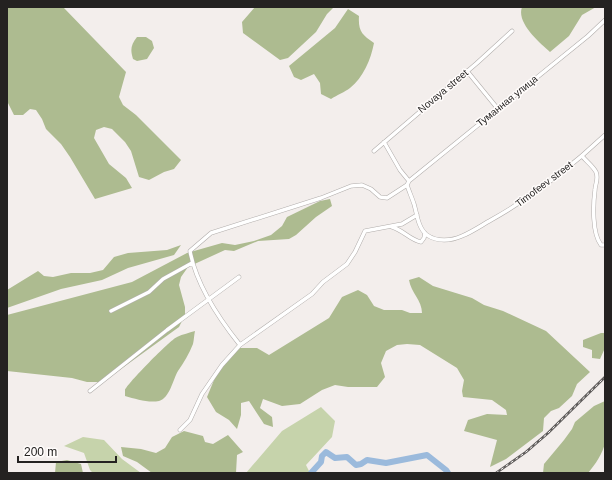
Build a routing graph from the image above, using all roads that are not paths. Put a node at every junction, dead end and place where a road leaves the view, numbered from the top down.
1 (605, 20) edge
2 (512, 31) dead end
3 (467, 71) junction
4 (498, 109) junction
5 (605, 135) edge
6 (384, 142) junction
7 (374, 150) dead end
8 (582, 156) junction
9 (408, 183) junction
10 (417, 215) junction
11 (389, 226) junction
12 (425, 233) junction
13 (605, 245) edge
14 (192, 263) junction
15 (239, 277) dead end
16 (210, 299) junction
17 (112, 311) dead end
18 (240, 345) junction
19 (90, 391) dead end
20 (180, 430) dead end

1 - 4 street, Туманная улица
2 - 3 street, Novaya street
3 - 4 street
3 - 6 street, Novaya street
4 - 9 street, Туманная улица
5 - 8 street, Timofeev street
6 - 7 street, Novaya street
6 - 9 street
8 - 12 street, Timofeev street
8 - 13 street
9 - 10 street
9 - 14 street, Туманная улица
10 - 11 street
10 - 12 street
11 - 12 street
11 - 18 street
14 - 16 street
14 - 17 street
15 - 16 street
16 - 18 street
16 - 19 street
18 - 20 street

